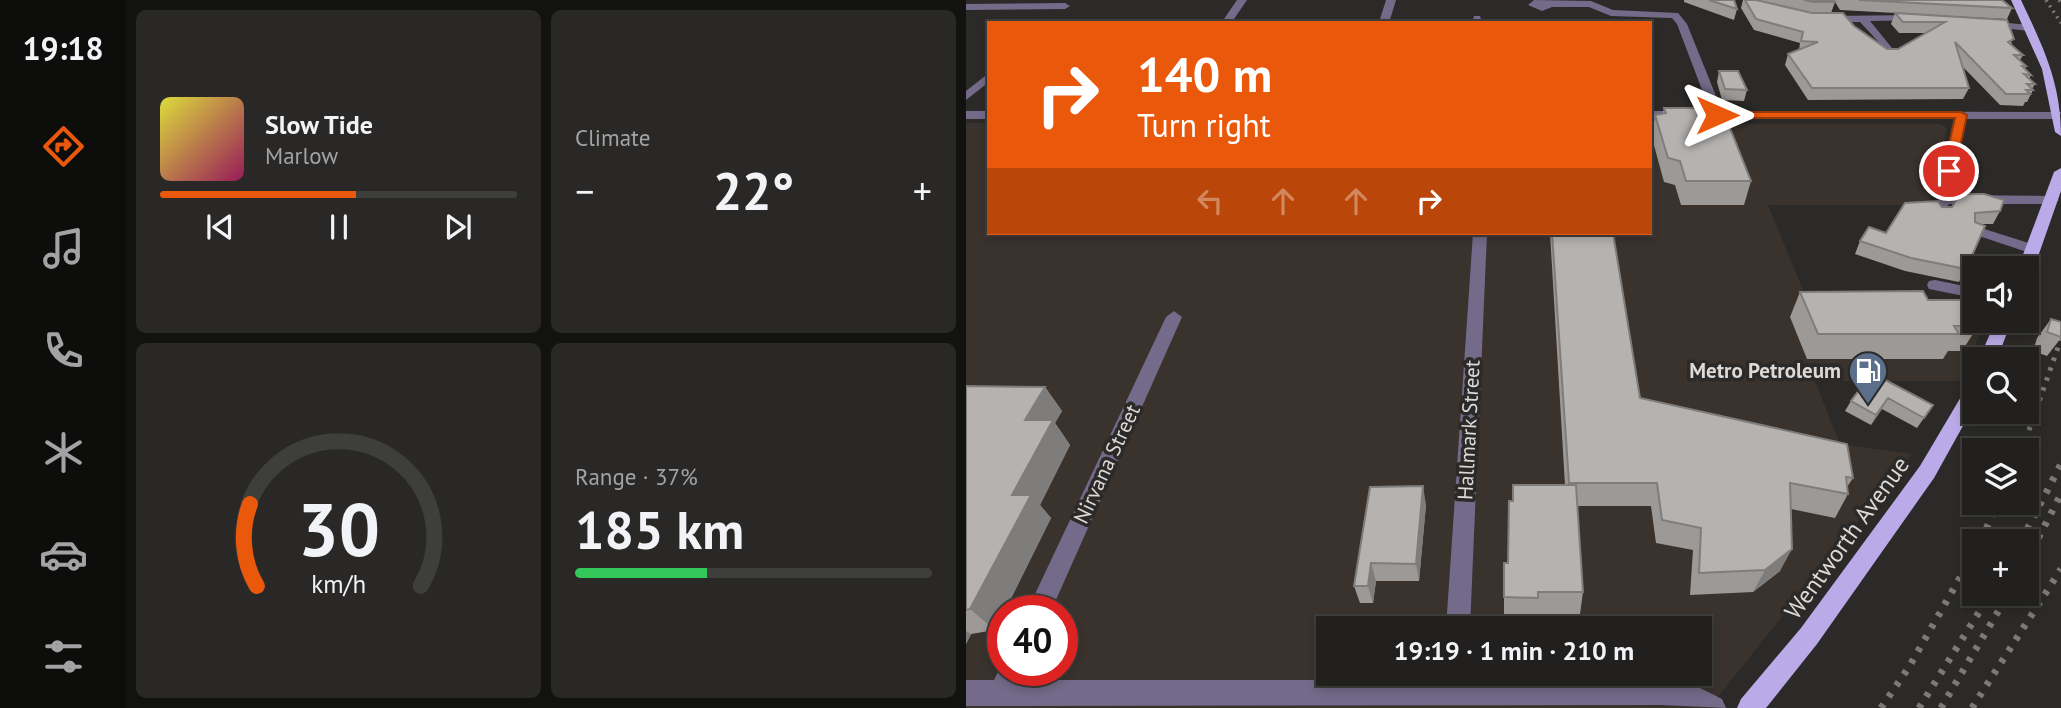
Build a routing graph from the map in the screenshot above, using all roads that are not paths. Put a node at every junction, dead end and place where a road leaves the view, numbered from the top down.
1 (1242, 0) edge
2 (1391, 0) edge
3 (2016, 0) edge
4 (1616, 1) edge
5 (1068, 3) edge
6 (1551, 4) dead end
7 (966, 7) edge
8 (1618, 13) junction
9 (1935, 18) edge
10 (1815, 19) edge
11 (1863, 19) junction
12 (1049, 21) edge
13 (1228, 21) edge
14 (1384, 21) edge
15 (1974, 22) edge
16 (2029, 28) junction
17 (1887, 48) edge
18 (2044, 61) junction
19 (2061, 64) edge
20 (987, 78) edge
21 (966, 96) edge
22 (966, 115) edge
23 (987, 115) edge
24 (1652, 115) edge
25 (1717, 115) junction
26 (1961, 115) junction
27 (2059, 115) junction
28 (2061, 132) edge
29 (2061, 172) edge
30 (1948, 200) junction
31 (2052, 200) junction
32 (1941, 214) edge
33 (1975, 230) edge
34 (1480, 235) edge
35 (2033, 249) junction
36 (2030, 256) edge
37 (1935, 285) dead end
38 (1962, 291) edge
39 (1174, 317) dead end
40 (1962, 411) edge
41 (1046, 595) edge
42 (1459, 616) edge
43 (1078, 681) edge
44 (1316, 682) edge
45 (990, 686) edge
46 (1524, 686) edge
47 (966, 693) edge
48 (1713, 708) edge
49 (1750, 708) edge

1 - 13 street
2 - 14 street
3 - 16 main road
4 - 8 street
5 - 7 street
5 - 12 street
6 - 8 street
8 - 25 street
9 - 11 street
10 - 11 street
11 - 17 street
15 - 16 street
16 - 18 main road
18 - 19 main road
18 - 27 main road
20 - 21 street
22 - 23 street
24 - 25 street
25 - 26 street
26 - 27 street
26 - 30 street
27 - 28 main road
29 - 31 main road
30 - 31 street
30 - 32 street
31 - 35 main road
33 - 35 street
34 - 42 street, Hallmark Street
35 - 36 main road
37 - 38 street
39 - 41 street, Nirvana Street
40 - 49 main road, Wentworth Avenue
43 - 44 street
45 - 47 street
46 - 48 street

